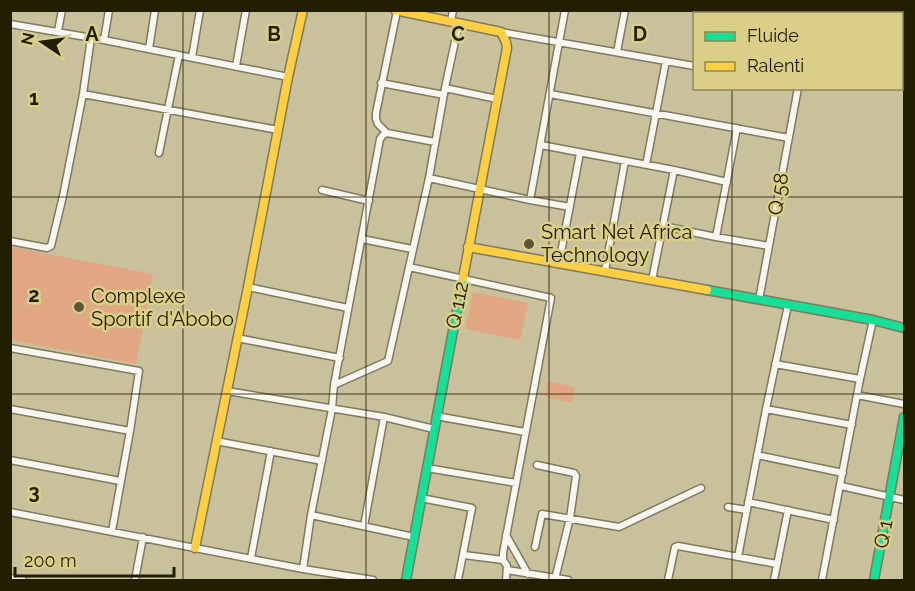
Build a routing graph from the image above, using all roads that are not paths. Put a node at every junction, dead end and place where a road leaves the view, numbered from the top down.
1 (62, 10) edge
2 (109, 10) edge
3 (155, 10) edge
4 (200, 10) edge
5 (246, 10) edge
6 (303, 10) edge
7 (453, 10) edge
8 (565, 10) edge
9 (625, 10) edge
10 (396, 11) edge
11 (455, 22) junction
12 (10, 24) edge
13 (58, 31) junction
14 (501, 32) junction
15 (92, 38) junction
16 (104, 40) junction
17 (559, 42) junction
18 (149, 49) junction
19 (617, 52) junction
20 (179, 55) junction
21 (192, 57) junction
22 (666, 61) junction
23 (236, 66) junction
24 (693, 66) edge
25 (288, 77) junction
26 (381, 83) junction
27 (798, 90) edge
28 (445, 91) junction
29 (82, 94) junction
30 (550, 94) junction
31 (497, 99) junction
32 (167, 110) junction
33 (657, 112) junction
34 (737, 128) junction
35 (278, 130) junction
36 (387, 133) junction
37 (789, 138) junction
38 (435, 142) junction
39 (541, 145) junction
40 (159, 153) dead end
41 (580, 153) junction
42 (625, 161) junction
43 (646, 165) junction
44 (674, 170) junction
45 (429, 178) junction
46 (727, 182) junction
47 (480, 188) junction
48 (322, 190) dead end
49 (530, 200) junction
50 (369, 201) junction
51 (570, 207) junction
52 (663, 226) junction
53 (716, 237) junction
54 (362, 239) junction
55 (10, 241) edge
56 (769, 246) junction
57 (468, 247) junction
58 (412, 249) junction
59 (559, 263) junction
60 (409, 267) junction
61 (605, 271) junction
62 (462, 278) junction
63 (652, 280) junction
64 (248, 287) junction
65 (759, 300) junction
66 (788, 305) junction
67 (348, 308) junction
68 (873, 320) junction
69 (904, 328) edge
70 (237, 338) junction
71 (10, 348) edge
72 (340, 358) junction
73 (775, 364) junction
74 (860, 379) junction
75 (334, 385) junction
76 (227, 392) junction
77 (857, 395) junction
78 (904, 404) edge
79 (10, 409) edge
80 (332, 409) junction
81 (766, 409) junction
82 (436, 416) junction
83 (384, 417) junction
84 (904, 417) edge
85 (852, 425) junction
86 (434, 429) junction
87 (130, 431) junction
88 (525, 432) junction
89 (216, 441) junction
90 (271, 451) junction
91 (757, 455) junction
92 (10, 460) edge
93 (322, 460) junction
94 (537, 465) dead end
95 (427, 468) junction
96 (843, 473) junction
97 (120, 481) junction
98 (516, 483) junction
99 (841, 486) junction
100 (701, 488) dead end
101 (890, 496) junction
102 (421, 498) junction
103 (904, 500) edge
104 (748, 502) junction
105 (728, 507) dead end
106 (747, 510) junction
107 (788, 510) junction
108 (10, 512) edge
109 (311, 515) junction
110 (570, 518) junction
111 (834, 520) junction
112 (364, 526) junction
113 (112, 531) junction
114 (506, 535) junction
115 (143, 537) junction
116 (414, 537) junction
117 (535, 547) dead end
118 (195, 548) junction
119 (464, 555) junction
120 (738, 557) junction
121 (251, 558) junction
122 (503, 560) junction
123 (777, 564) junction
124 (303, 569) junction
125 (507, 570) junction
126 (528, 574) junction
127 (10, 578) edge
128 (555, 579) junction
129 (22, 580) edge
130 (135, 580) edge
131 (373, 580) edge
132 (406, 580) edge
133 (458, 580) edge
134 (506, 580) edge
135 (568, 580) edge
136 (668, 580) edge
137 (774, 580) edge
138 (822, 580) edge
139 (874, 580) edge

1 - 13 street
2 - 16 street
3 - 18 street
4 - 21 street
5 - 23 street
6 - 25 street
7 - 11 street
8 - 17 street
9 - 19 street
10 - 11 street
10 - 26 street
11 - 14 street
11 - 28 street
12 - 13 street
13 - 15 street
14 - 17 street
14 - 31 street, Q 112
15 - 16 street
15 - 29 street
16 - 18 street
17 - 19 street
17 - 30 street
18 - 20 street
19 - 22 street
20 - 21 street
20 - 32 street
21 - 23 street
22 - 24 street
22 - 33 street
23 - 25 street
25 - 35 street
26 - 28 street
26 - 36 street
27 - 37 street, Q 58
28 - 31 street
28 - 38 street
29 - 32 street
29 - 55 street
30 - 33 street
30 - 39 street
31 - 47 street, Q 112
32 - 35 street
32 - 40 street
33 - 34 street
33 - 43 street
34 - 37 street
34 - 46 street
35 - 64 street
36 - 38 street
36 - 50 street
37 - 56 street, Q 58
38 - 45 street
39 - 41 street
39 - 49 street
41 - 42 street
41 - 51 street
42 - 43 street
42 - 61 street
43 - 44 street
44 - 46 street
44 - 52 street
45 - 47 street
45 - 58 street
46 - 53 street
47 - 49 street
47 - 57 street, Q 112
48 - 50 street
49 - 51 street
50 - 54 street
51 - 59 street
52 - 53 street
52 - 63 street
53 - 56 street
54 - 58 street
54 - 67 street
56 - 65 street, Q 58
57 - 59 street
57 - 62 street, Q 112
58 - 60 street
59 - 61 street
60 - 62 street
60 - 75 street
61 - 63 street
62 - 82 street, Q 112
62 - 88 street
63 - 65 street
64 - 67 street
64 - 70 street
65 - 66 street
66 - 68 street
66 - 73 street
67 - 72 street
68 - 69 street
68 - 74 street
70 - 72 street
70 - 76 street
71 - 87 street
72 - 75 street
73 - 74 street
73 - 81 street
74 - 77 street
75 - 80 street
76 - 80 street
76 - 89 street
77 - 78 street
77 - 85 street
79 - 87 street
80 - 83 street
80 - 93 street
81 - 85 street
81 - 91 street
82 - 86 street, Q 112
82 - 88 street
83 - 86 street
83 - 112 street
84 - 101 street, Q 1
85 - 96 street
86 - 95 street, Q 112
87 - 97 street
88 - 98 street
89 - 90 street
89 - 118 street
90 - 93 street
90 - 121 street
91 - 96 street
91 - 104 street
92 - 97 street
93 - 109 street
94 - 110 street
95 - 98 street
95 - 102 street, Q 112
96 - 99 street
97 - 113 street
98 - 114 street
99 - 101 street
99 - 111 street
100 - 110 street
101 - 103 street
101 - 139 street, Q 1
102 - 116 street, Q 112
102 - 119 street
104 - 106 street
104 - 107 street
105 - 106 street
106 - 120 street
107 - 111 street
107 - 123 street
108 - 113 street
109 - 112 street
109 - 124 street
110 - 117 street
110 - 128 street
111 - 138 street
112 - 116 street
113 - 115 street
114 - 122 street
114 - 126 street
115 - 118 street
115 - 130 street
116 - 132 street, Q 112
118 - 121 street
119 - 122 street
119 - 133 street
120 - 123 street
120 - 136 street
121 - 124 street
122 - 125 street
123 - 137 street
124 - 131 street
125 - 126 street
125 - 134 street
126 - 128 street
127 - 129 street
128 - 135 street

